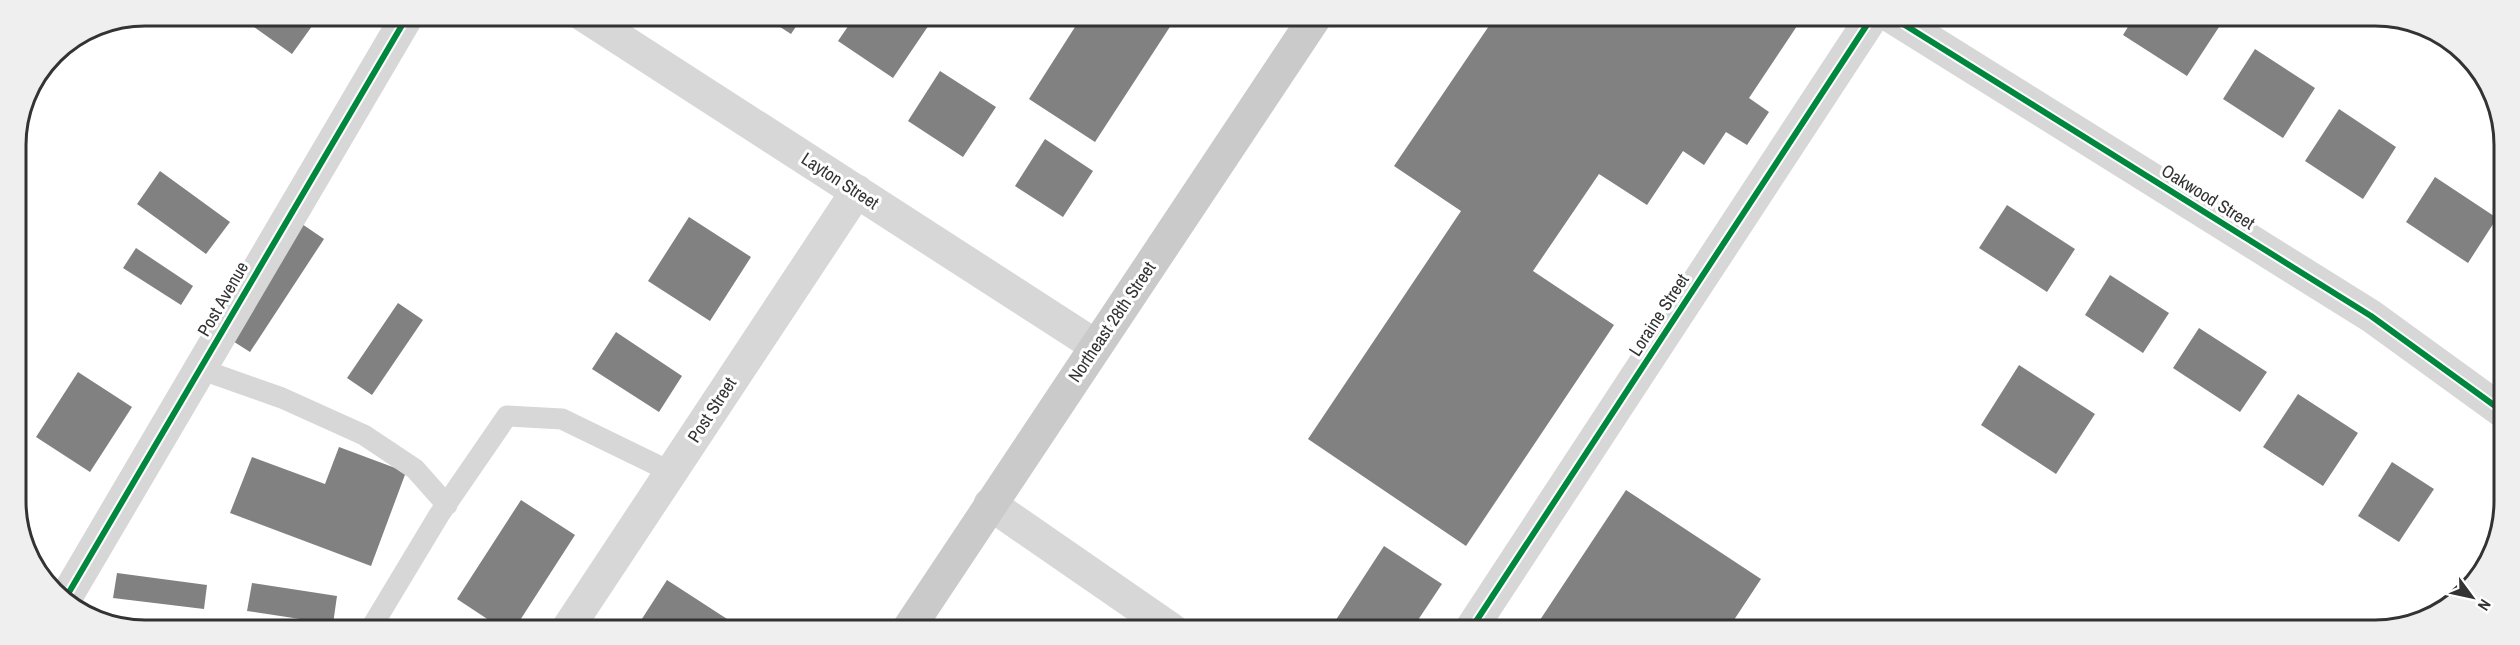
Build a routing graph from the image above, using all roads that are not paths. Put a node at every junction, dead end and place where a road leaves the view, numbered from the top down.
1 (402, 26) edge
2 (601, 26) edge
3 (1309, 26) edge
4 (1866, 26) edge
5 (1906, 26) edge
6 (857, 191) junction
7 (1096, 346) junction
8 (200, 369) junction
9 (2494, 405) edge
10 (671, 472) junction
11 (990, 504) junction
12 (447, 505) junction
13 (69, 592) edge
14 (1477, 619) edge
15 (376, 620) edge
16 (573, 620) edge
17 (914, 620) edge
18 (1159, 620) edge

1 - 8 street, Post Avenue
2 - 6 street, Layton Street
3 - 7 main road, Northeast 28th Street
4 - 14 street, Loraine Street
5 - 9 street, Oakwood Street
6 - 7 street, Layton Street
6 - 10 street, Post Street
7 - 11 main road, Northeast 28th Street
8 - 12 lane
8 - 13 street, Post Avenue
10 - 12 lane
10 - 16 street, Post Street
11 - 17 main road, Northeast 28th Street
11 - 18 street
12 - 15 lane

